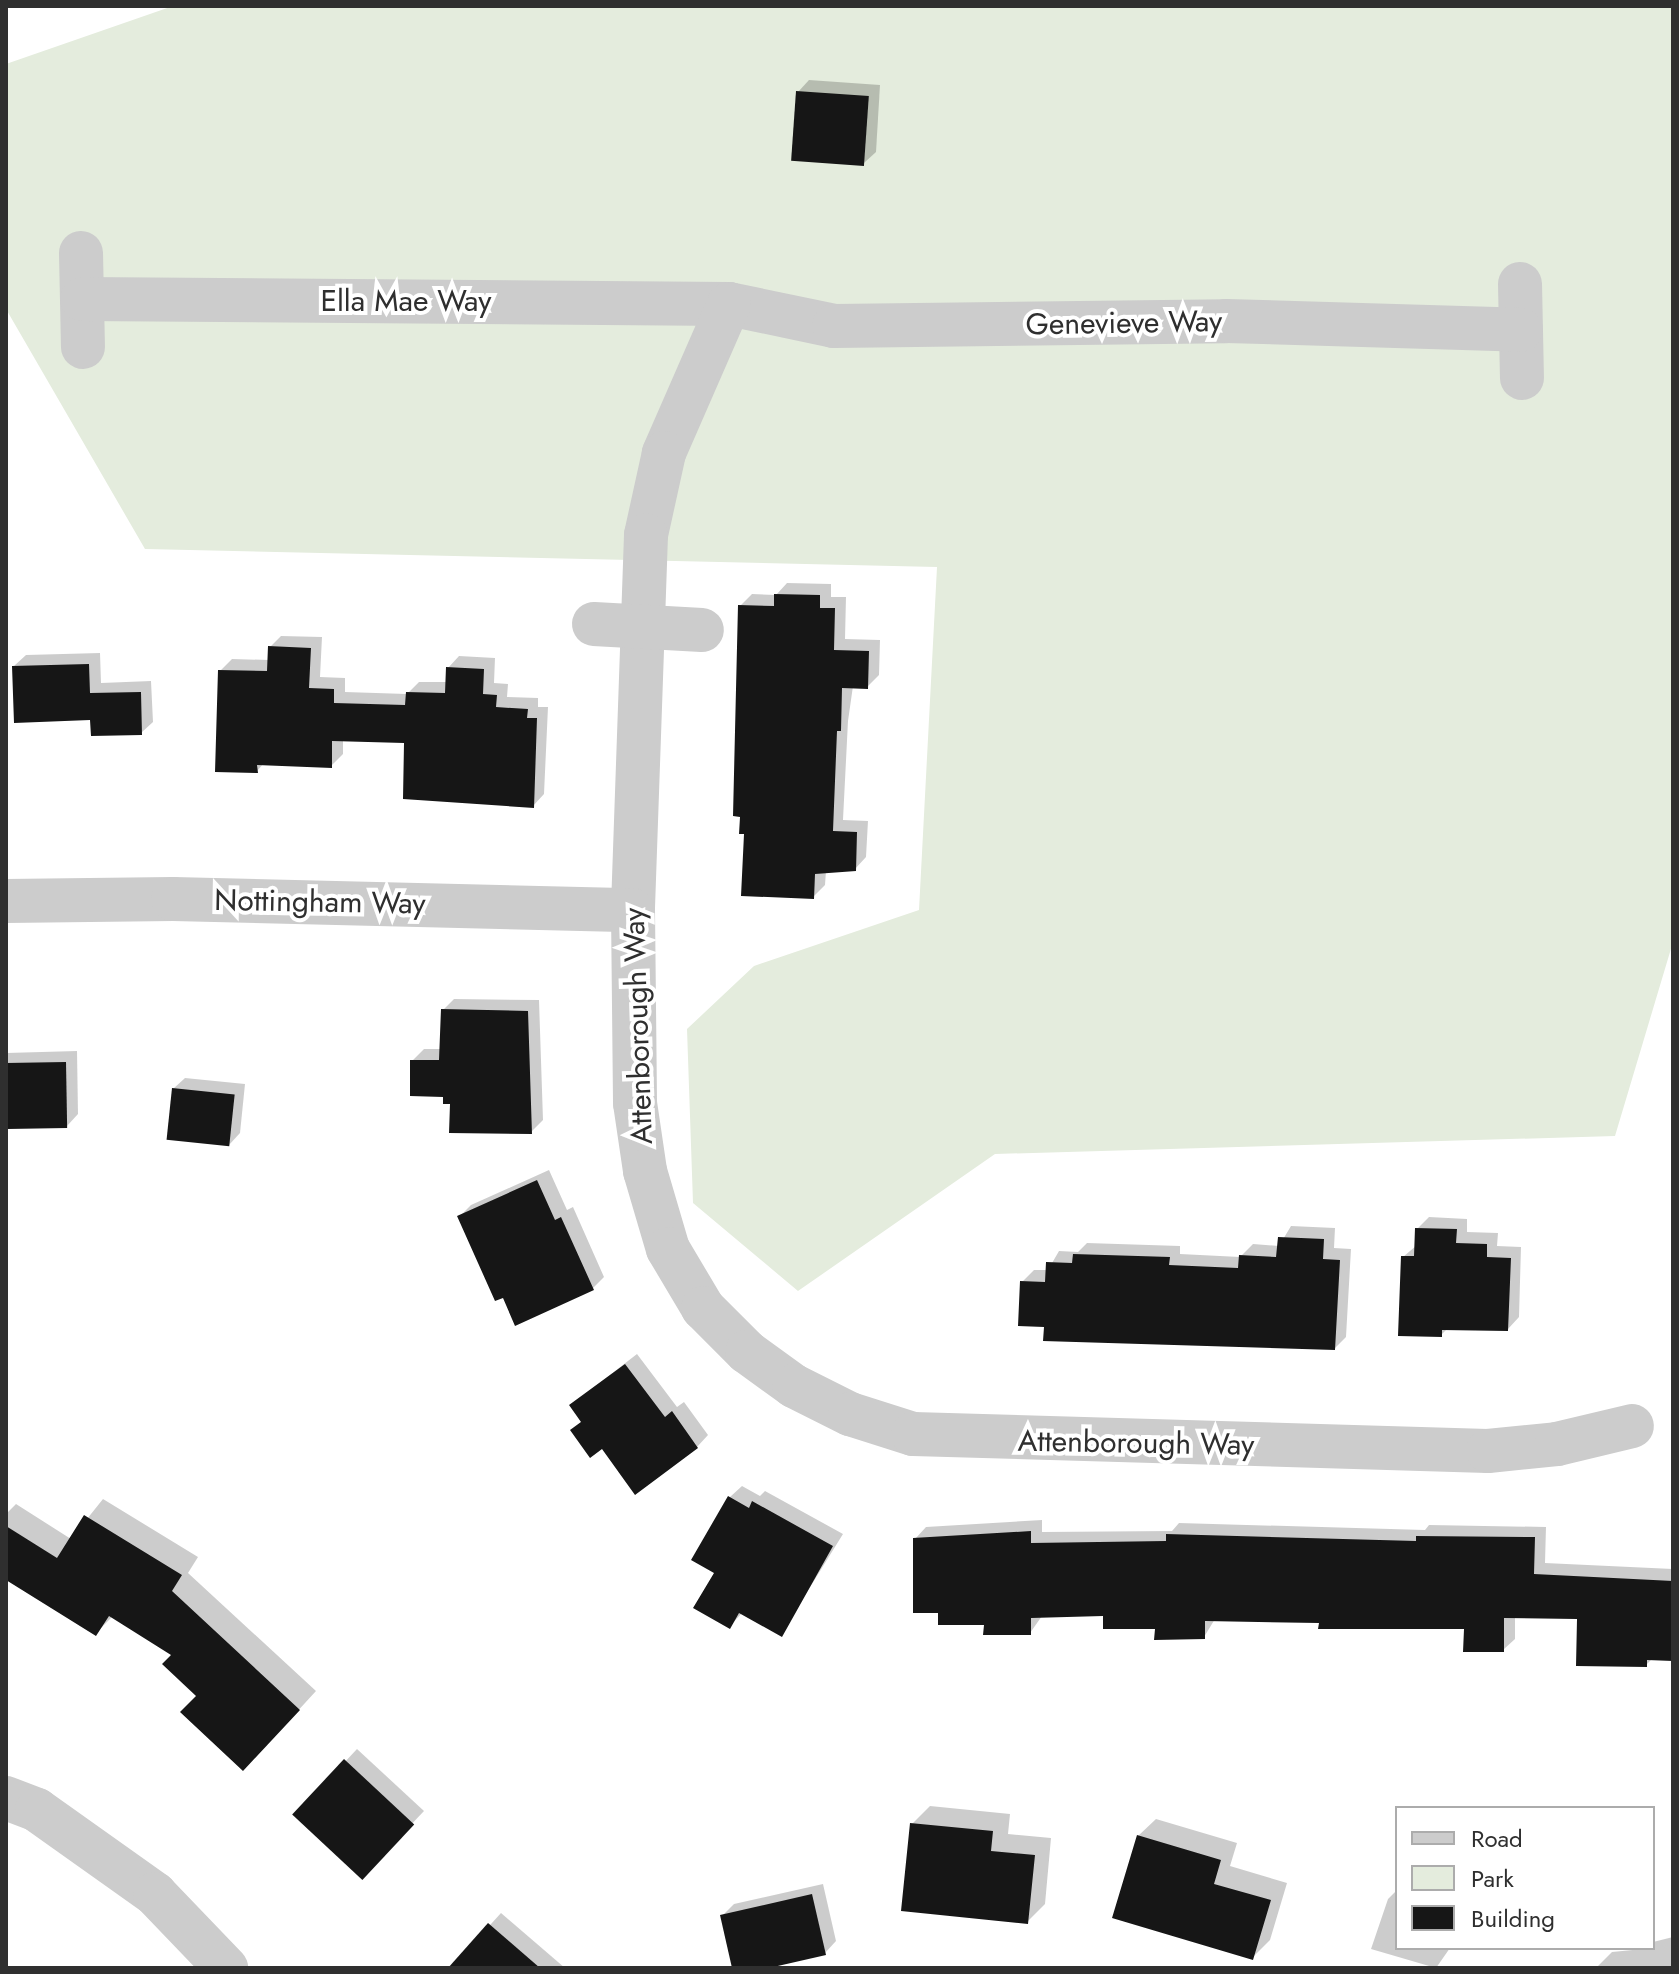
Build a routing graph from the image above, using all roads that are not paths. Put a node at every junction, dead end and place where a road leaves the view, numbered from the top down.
1 (81, 253) dead end
2 (1520, 284) dead end
3 (82, 299) junction
4 (729, 304) junction
5 (1521, 330) junction
6 (83, 347) dead end
7 (1522, 378) dead end
8 (594, 624) dead end
9 (641, 627) junction
10 (702, 630) dead end
11 (6, 901) edge
12 (633, 910) junction
13 (1632, 1426) dead end
14 (6, 1798) edge
15 (226, 1968) edge

1 - 3 street
2 - 5 street
3 - 4 street, Ella Mae Way
3 - 6 street
4 - 5 street, Genevieve Way
4 - 9 street, Attenborough Way
5 - 7 street
8 - 9 street
9 - 10 street
9 - 12 street, Attenborough Way
11 - 12 street, Nottingham Way
12 - 13 street, Attenborough Way
14 - 15 street

